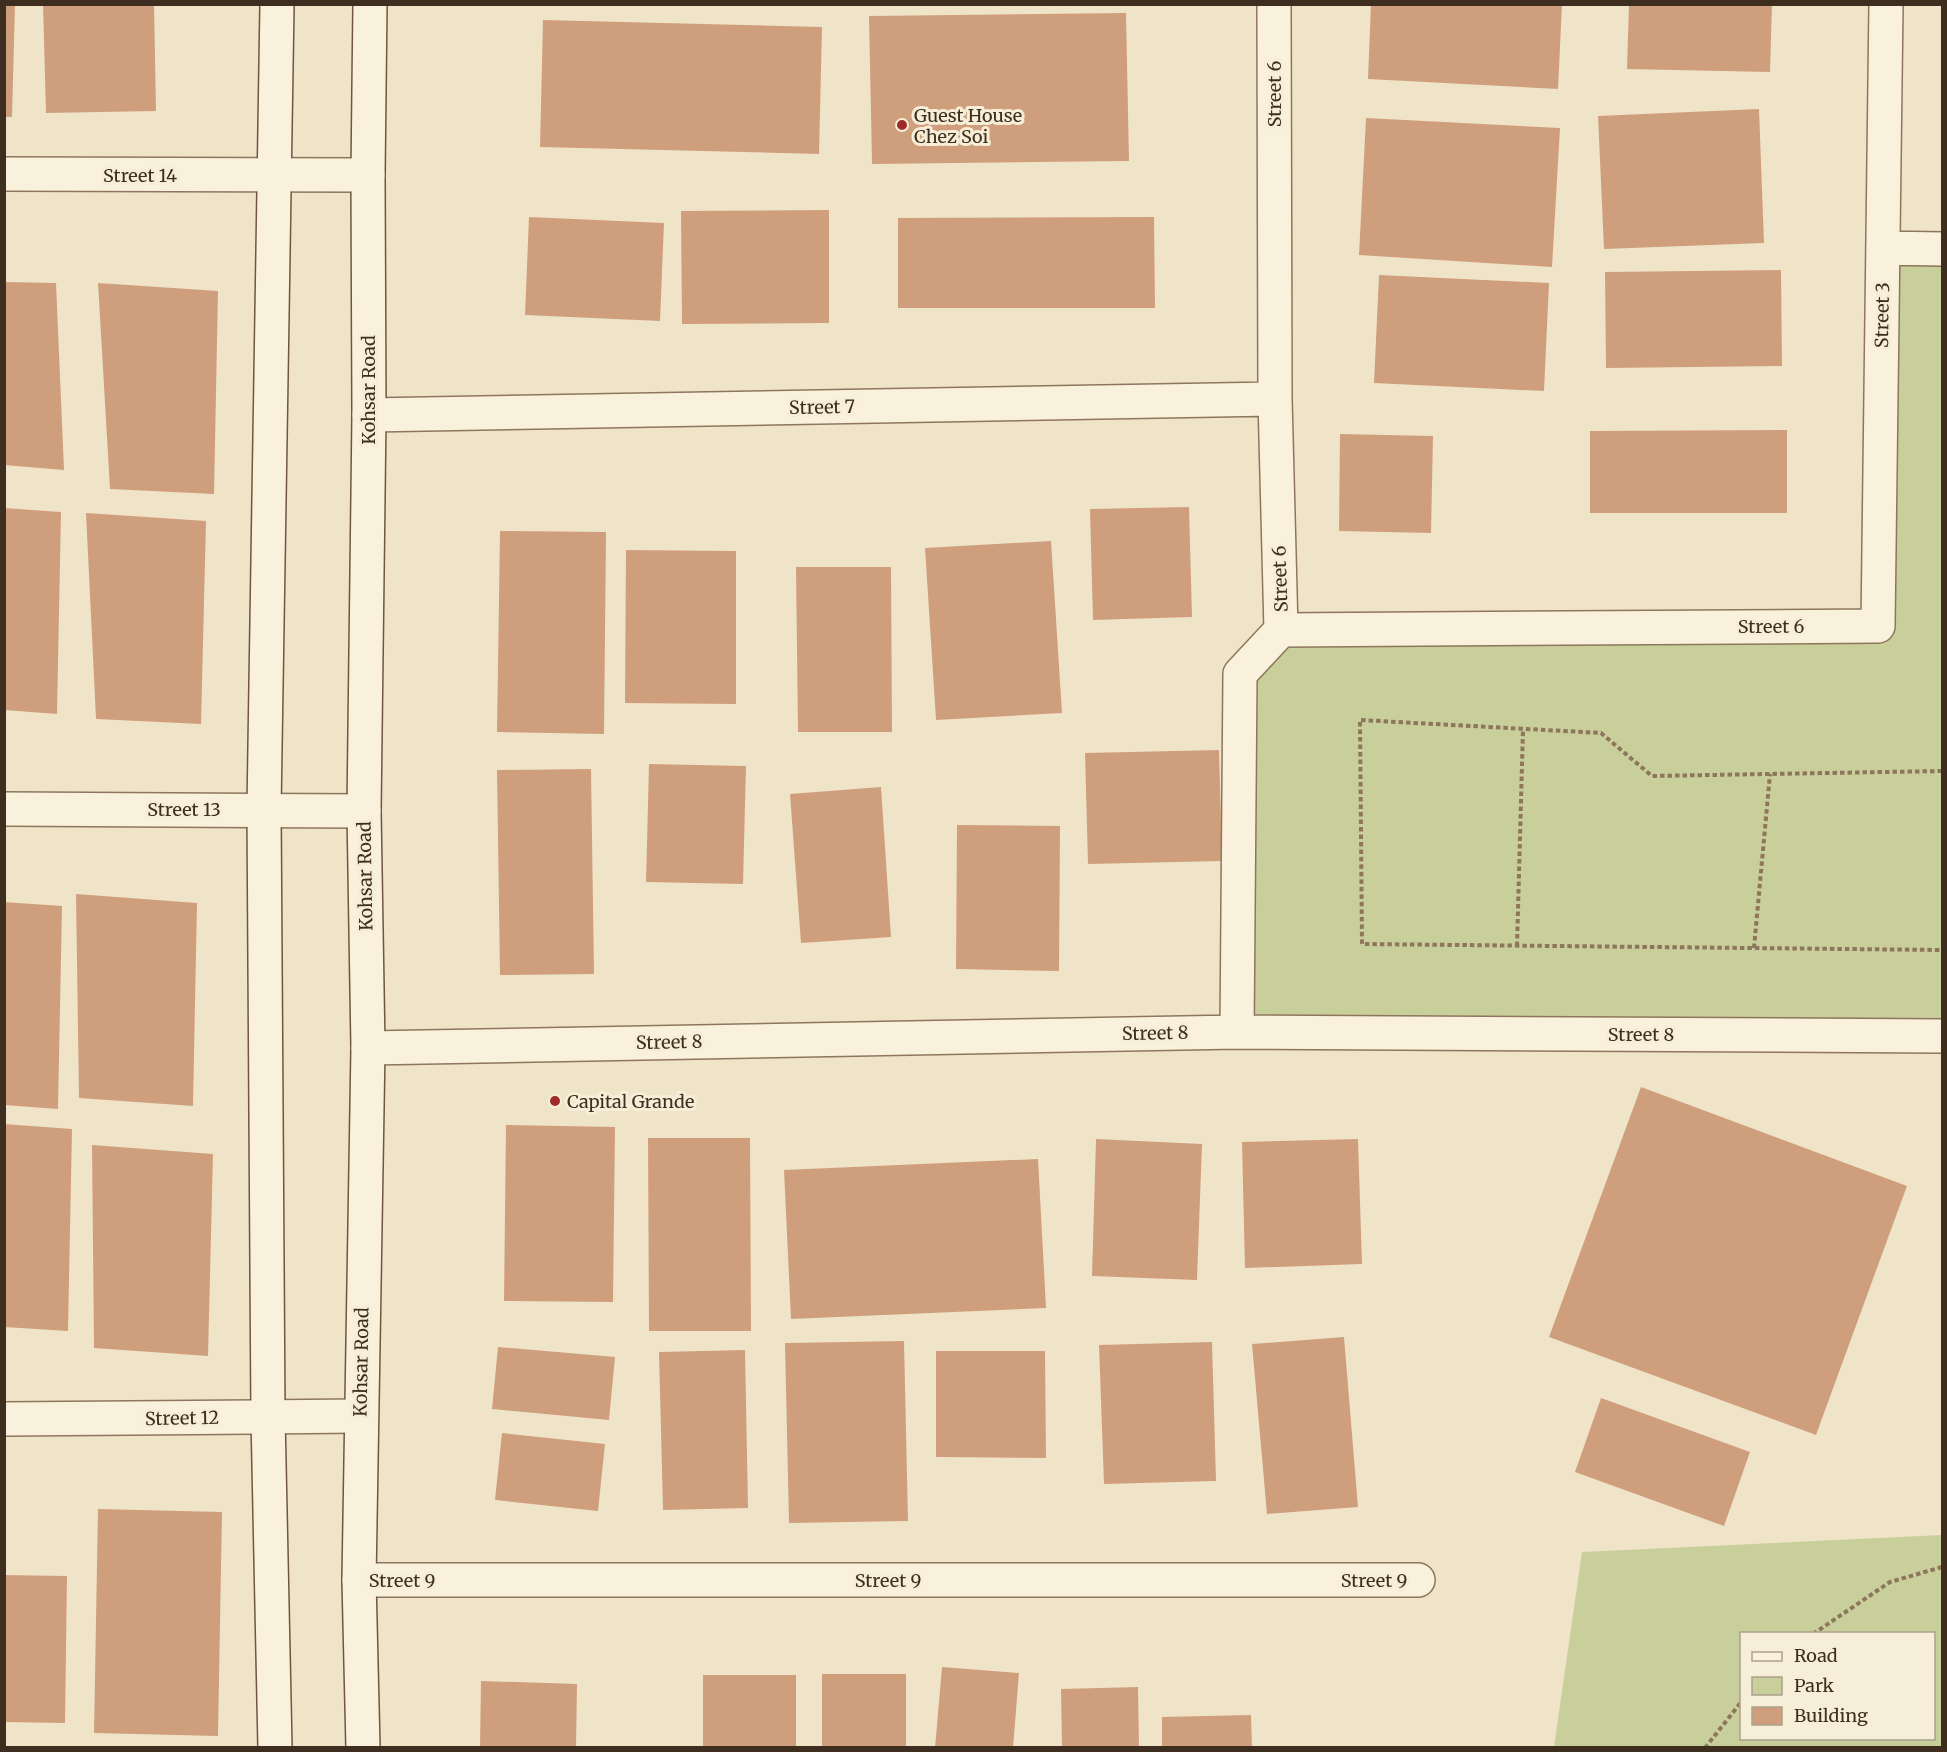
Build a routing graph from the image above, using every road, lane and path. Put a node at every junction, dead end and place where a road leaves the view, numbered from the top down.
1 (277, 4) edge
2 (370, 4) edge
3 (1274, 4) edge
4 (1886, 4) edge
5 (4, 174) edge
6 (276, 175) junction
7 (368, 175) junction
8 (1883, 248) junction
9 (1942, 249) edge
10 (1275, 399) junction
11 (369, 415) junction
12 (1878, 626) joint
13 (1281, 630) junction
14 (1523, 729) junction
15 (1942, 771) edge
16 (1770, 774) junction
17 (4, 809) edge
18 (264, 809) junction
19 (364, 811) junction
20 (1517, 946) junction
21 (1754, 948) junction
22 (1942, 950) edge
23 (1237, 1032) junction
24 (1942, 1036) edge
25 (368, 1048) junction
26 (360, 1416) junction
27 (268, 1417) junction
28 (4, 1419) edge
29 (1942, 1567) edge
30 (358, 1580) junction
31 (1418, 1580) dead end
32 (1816, 1632) edge
33 (1740, 1704) edge
34 (275, 1748) edge
35 (363, 1748) edge
36 (1705, 1748) edge

1 - 6 street
2 - 7 street, Kohsar Road
3 - 10 street, Street 6
4 - 8 street, Street 3
5 - 6 street, Street 14
6 - 7 street, Street 14
6 - 18 street
7 - 11 street, Kohsar Road
8 - 9 street
8 - 12 street, Street 3
10 - 11 street, Street 7
10 - 13 street, Street 6
11 - 19 street, Kohsar Road
12 - 13 street, Street 6
13 - 23 street
14 - 16 path
14 - 20 path
14 - 20 path
15 - 16 path
16 - 21 path
17 - 18 street, Street 13
18 - 19 street, Street 13
18 - 27 street
19 - 25 street, Kohsar Road
20 - 21 path
21 - 22 path
23 - 24 street, Street 8
23 - 25 street, Street 8
25 - 26 street, Kohsar Road
26 - 27 street, Street 12
26 - 30 street, Kohsar Road
27 - 28 street, Street 12
27 - 34 street
29 - 32 path
30 - 31 street, Street 9
30 - 35 street, Kohsar Road
33 - 36 path

